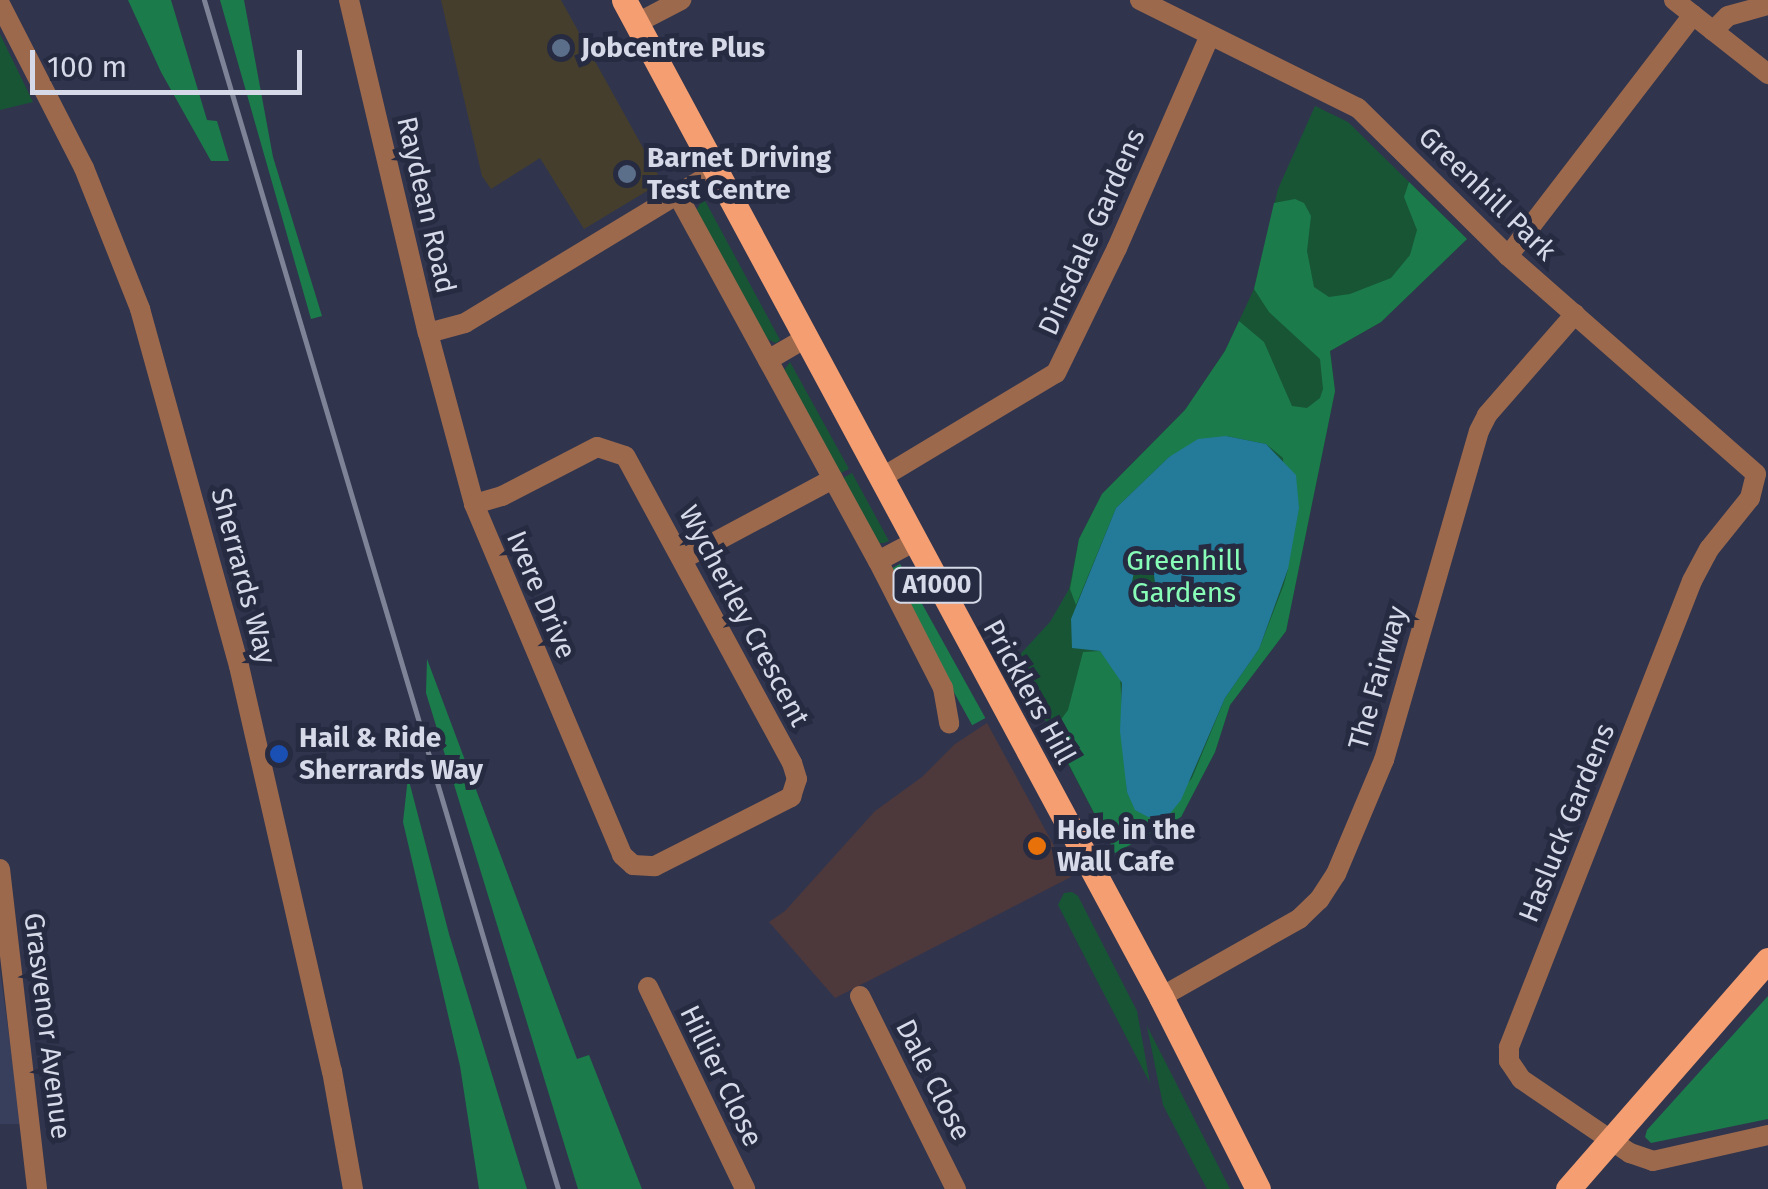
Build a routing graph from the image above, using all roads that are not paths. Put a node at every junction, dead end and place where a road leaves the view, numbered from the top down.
1 (349, 0) edge
2 (624, 0) edge
3 (681, 0) edge
4 (1140, 0) edge
5 (1674, 0) edge
6 (0, 4) edge
7 (1768, 5) edge
8 (1693, 15) junction
9 (637, 23) junction
10 (1714, 31) junction
11 (1210, 35) junction
12 (1768, 74) edge
13 (716, 171) junction
14 (677, 194) junction
15 (1508, 256) junction
16 (1575, 314) junction
17 (428, 334) junction
18 (804, 339) junction
19 (768, 360) junction
20 (880, 478) junction
21 (833, 480) junction
22 (1758, 488) edge
23 (474, 504) junction
24 (913, 542) junction
25 (683, 559) junction
26 (878, 561) junction
27 (949, 723) dead end
28 (633, 866) joint
29 (0, 870) edge
30 (1768, 960) edge
31 (648, 987) dead end
32 (860, 996) dead end
33 (1161, 998) junction
34 (1768, 1134) edge
35 (1609, 1138) junction
36 (37, 1189) edge
37 (353, 1189) edge
38 (745, 1189) edge
39 (956, 1189) edge
40 (1258, 1189) edge
41 (1568, 1189) edge

1 - 17 street, Raydean Road
2 - 9 main road, A1000
3 - 9 street
4 - 11 street, Greenhill Park
5 - 8 street
6 - 37 street, Sherrards Way
7 - 10 street
8 - 10 street
8 - 15 street
9 - 13 main road, A1000
10 - 12 street
11 - 15 street, Greenhill Park
11 - 20 street, Dinsdale Gardens
13 - 14 street, Raydean Road
13 - 18 main road, Pricklers Hill / A1000
14 - 17 street, Raydean Road
14 - 19 street
15 - 16 street, Greenhill Park
16 - 22 street, Greenhill Park
16 - 33 street, The Fairway
17 - 23 street, Ivere Drive
18 - 19 street
18 - 20 main road, Pricklers Hill / A1000
19 - 21 street
20 - 24 main road, Pricklers Hill / A1000
21 - 25 street
21 - 26 street
22 - 35 street, Hasluck Gardens
23 - 25 street, Wycherley Crescent
23 - 28 street, Ivere Drive
24 - 26 street
24 - 33 main road, Pricklers Hill / A1000
25 - 28 street, Wycherley Crescent
26 - 27 street
29 - 36 street, Grasvenor Avenue
30 - 35 main road
31 - 38 street, Hillier Close
32 - 39 street, Dale Close
33 - 40 main road, Pricklers Hill / A1000
34 - 35 street, Hasluck Gardens
35 - 41 main road

